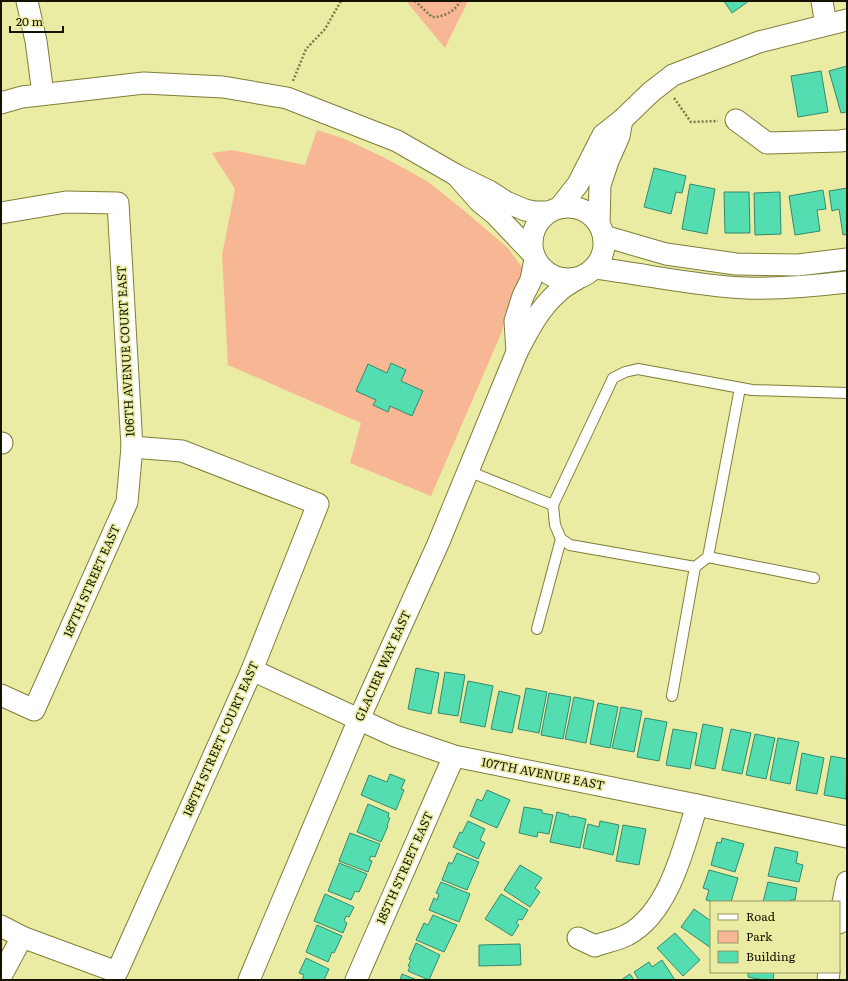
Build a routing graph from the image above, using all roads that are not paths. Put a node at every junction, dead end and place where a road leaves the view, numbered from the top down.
1 (27, 1) edge
2 (822, 1) edge
3 (847, 20) edge
4 (826, 25) junction
5 (43, 94) junction
6 (1, 103) edge
7 (622, 120) junction
8 (736, 120) road end
9 (847, 140) edge
10 (456, 175) junction
11 (554, 210) junction
12 (1, 212) edge
13 (602, 230) junction
14 (534, 256) junction
15 (847, 259) edge
16 (586, 273) junction
17 (847, 282) edge
18 (517, 352) junction
19 (740, 388) junction
20 (847, 393) edge
21 (132, 447) junction
22 (468, 471) junction
23 (318, 504) joint
24 (553, 505) junction
25 (561, 539) junction
26 (708, 556) junction
27 (695, 567) junction
28 (814, 578) dead end
29 (537, 629) dead end
30 (252, 670) junction
31 (1, 695) edge
32 (672, 696) dead end
33 (359, 719) junction
34 (454, 756) junction
35 (697, 805) junction
36 (847, 837) edge
37 (847, 882) edge
38 (840, 917) edge
39 (1, 926) edge
40 (22, 937) junction
41 (578, 938) dead end
42 (1, 976) edge
43 (249, 980) edge
44 (356, 980) edge

1 - 5 street
2 - 4 street
3 - 4 street
4 - 7 street
5 - 6 street
5 - 10 street
7 - 11 street
7 - 13 street
8 - 9 street
10 - 11 street
10 - 14 street
11 - 13 street
11 - 14 street
12 - 21 street, 106TH AVENUE COURT EAST
13 - 15 street
13 - 16 street
14 - 16 street
14 - 18 street, GLACIER WAY EAST
16 - 17 street
16 - 18 street, GLACIER WAY EAST
18 - 22 street, GLACIER WAY EAST
19 - 20 lane
19 - 24 lane
19 - 26 lane
21 - 23 street, 106TH AVENUE COURT EAST
21 - 31 street, 187TH STREET EAST
22 - 24 lane
22 - 33 street, GLACIER WAY EAST
23 - 30 street, 186TH STREET COURT EAST
24 - 25 lane
25 - 27 lane
25 - 29 lane
26 - 27 lane
26 - 28 lane
27 - 32 lane
30 - 33 street, 107TH AVENUE EAST
30 - 40 street, 186TH STREET COURT EAST
33 - 34 street, 107TH AVENUE EAST
33 - 43 street, GLACIER WAY EAST
34 - 35 street, 107TH AVENUE EAST
34 - 44 street, 185TH STREET EAST
35 - 36 street, 107TH AVENUE EAST
35 - 41 street
37 - 38 street
39 - 40 street
40 - 42 street

